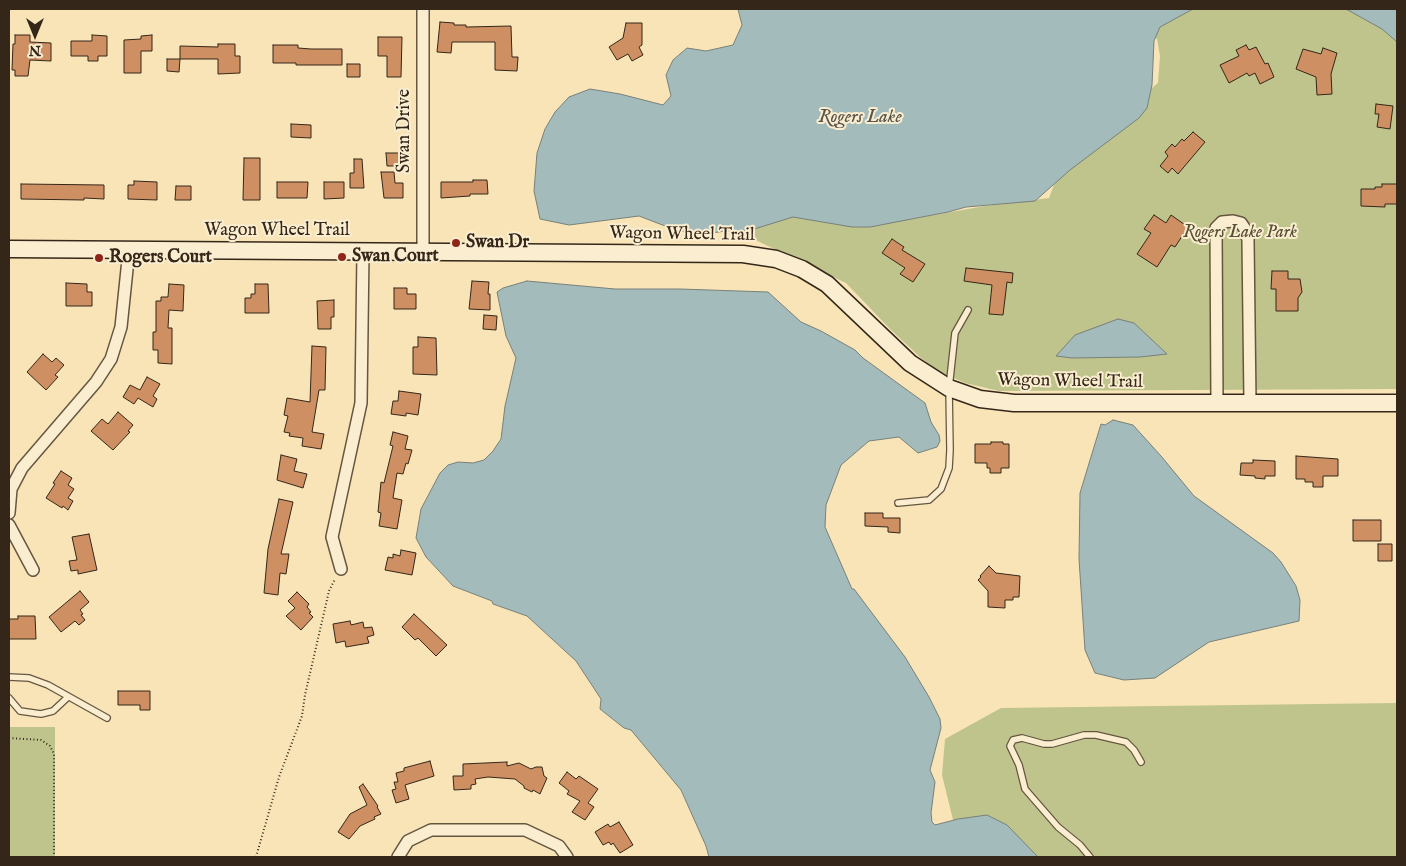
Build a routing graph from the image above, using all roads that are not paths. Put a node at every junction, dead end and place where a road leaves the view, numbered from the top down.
1 (423, 9) edge
2 (9, 250) edge
3 (129, 250) junction
4 (363, 252) junction
5 (423, 252) junction
6 (968, 310) dead end
7 (949, 388) junction
8 (1217, 403) junction
9 (1250, 403) junction
10 (1397, 403) edge
11 (898, 504) dead end
12 (9, 512) edge
13 (9, 525) edge
14 (341, 569) road end
15 (33, 570) dead end
16 (9, 677) edge
17 (68, 697) junction
18 (9, 698) edge
19 (107, 718) dead end
20 (1141, 762) dead end
21 (398, 857) edge
22 (567, 857) edge
23 (1090, 857) edge

1 - 5 street, Swan Drive
2 - 3 street, Wagon Wheel Trail
3 - 4 street, Wagon Wheel Trail
3 - 12 street
4 - 5 street, Wagon Wheel Trail
4 - 14 street
5 - 7 street, Wagon Wheel Trail
6 - 7 lane
7 - 8 street, Wagon Wheel Trail
7 - 11 lane
8 - 9 street, Wagon Wheel Trail
8 - 9 street
9 - 10 street, Wagon Wheel Trail
13 - 15 street
16 - 17 lane
17 - 18 lane
17 - 19 lane
20 - 23 lane
21 - 22 street

